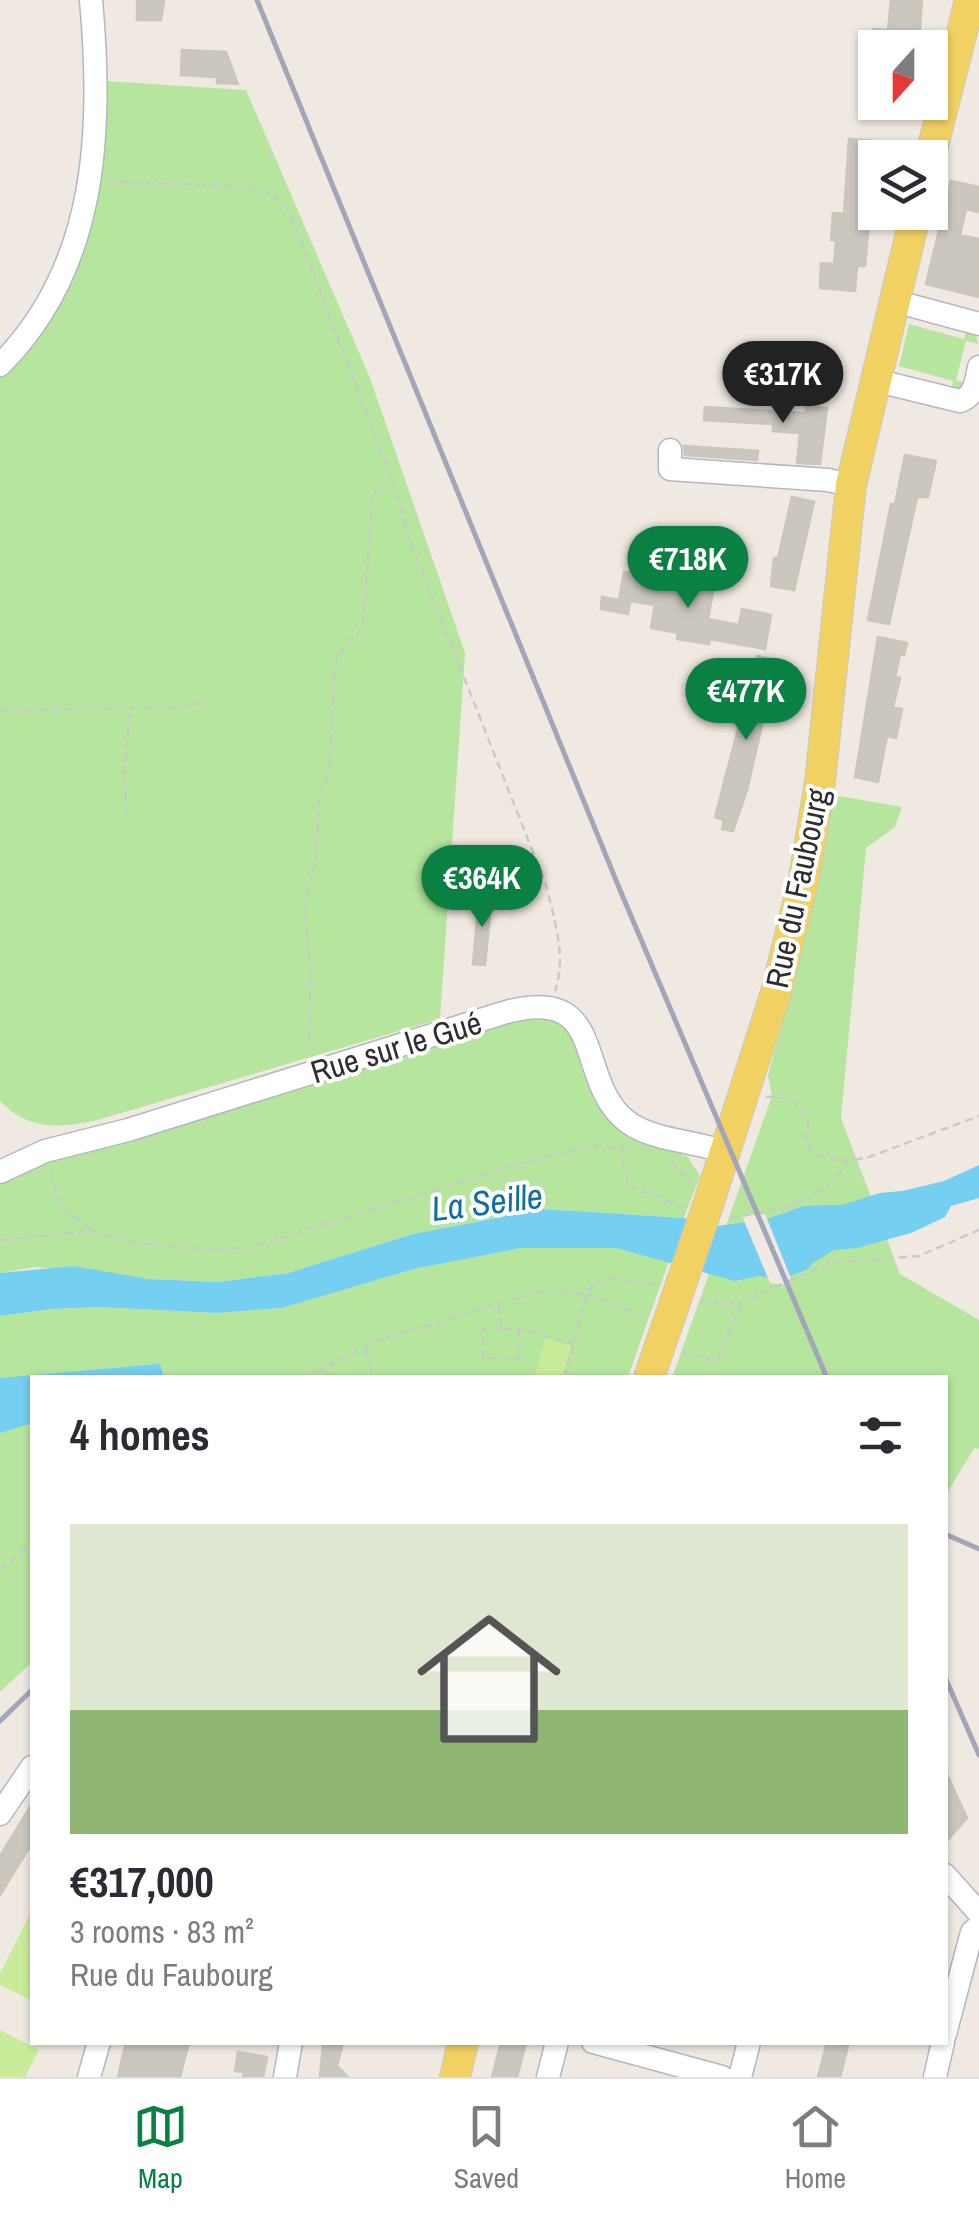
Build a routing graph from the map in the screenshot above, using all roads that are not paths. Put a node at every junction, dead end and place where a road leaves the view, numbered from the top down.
1 (91, 0) edge
2 (970, 0) edge
3 (935, 140) edge
4 (912, 230) edge
5 (894, 301) junction
6 (979, 324) edge
7 (0, 365) edge
8 (979, 367) edge
9 (874, 380) junction
10 (670, 450) dead end
11 (851, 485) junction
12 (726, 1152) junction
13 (3, 1163) edge
14 (651, 1375) edge
15 (30, 1770) edge
16 (0, 1814) edge
17 (948, 1878) edge
18 (979, 1913) edge
19 (979, 1926) edge
20 (948, 2023) edge
21 (98, 2045) edge
22 (290, 2045) edge
23 (463, 2045) edge
24 (556, 2045) edge
25 (605, 2045) edge
26 (748, 2045) edge
27 (942, 2045) edge
28 (89, 2077) edge
29 (285, 2077) edge
30 (455, 2077) edge
31 (548, 2077) edge
32 (722, 2077) edge
33 (740, 2077) edge
34 (935, 2077) edge

1 - 7 street
2 - 3 main road
4 - 5 main road, Rue du Faubourg
5 - 6 street
5 - 9 main road, Rue du Faubourg
8 - 9 street
9 - 11 main road, Rue du Faubourg
10 - 11 street
11 - 12 main road, Rue du Faubourg
12 - 13 street, Rue sur le Gué
12 - 14 main road, Rue du Faubourg, bridge
15 - 16 street
17 - 18 street
19 - 20 street
21 - 28 street
22 - 29 street
23 - 30 main road
24 - 31 street
25 - 32 street
26 - 33 street
27 - 34 street

